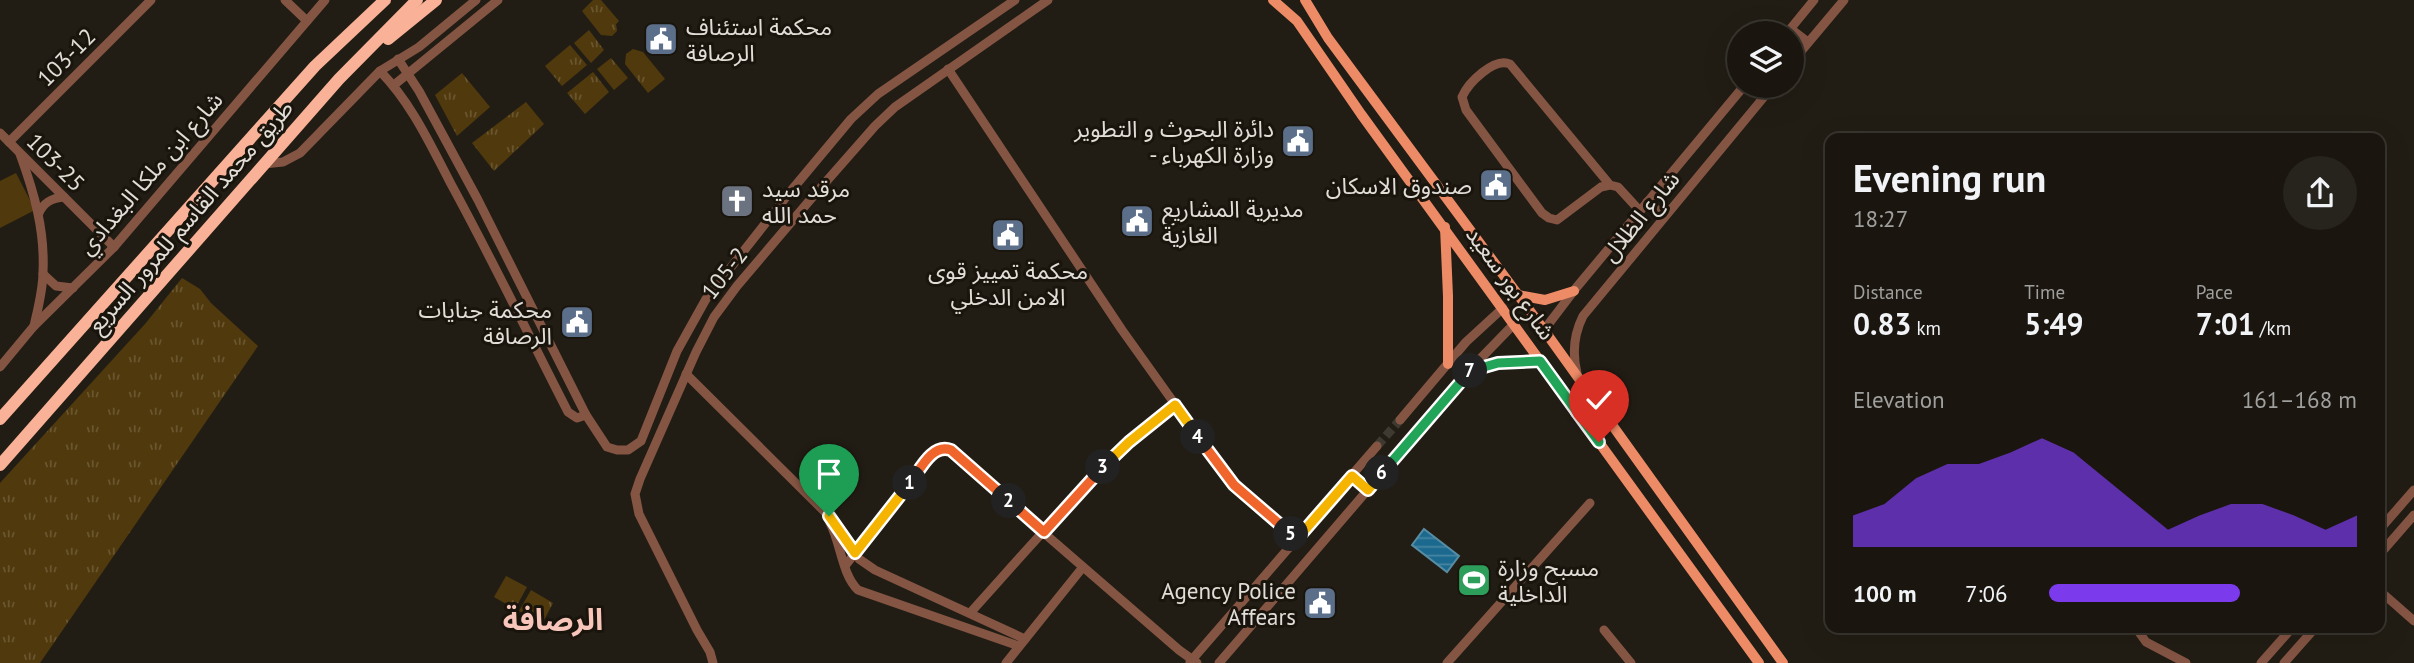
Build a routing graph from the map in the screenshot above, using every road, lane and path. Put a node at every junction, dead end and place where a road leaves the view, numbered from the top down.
1 (151, 0) edge
2 (285, 0) edge
3 (325, 0) edge
4 (374, 0) edge
5 (385, 0) edge
6 (417, 0) edge
7 (436, 0) edge
8 (476, 0) edge
9 (498, 0) edge
10 (1014, 0) edge
11 (1048, 0) edge
12 (1273, 0) edge
13 (1282, 0) edge
14 (1303, 0) edge
15 (1814, 0) edge
16 (1844, 0) edge
17 (307, 21) junction
18 (1297, 21) junction
19 (1797, 21) edge
20 (1804, 40) edge
21 (1808, 42) junction
22 (1804, 47) edge
23 (398, 59) junction
24 (315, 66) junction
25 (948, 69) junction
26 (380, 71) junction
27 (408, 73) junction
28 (340, 79) junction
29 (394, 85) junction
30 (419, 91) junction
31 (1734, 98) edge
32 (1763, 98) edge
33 (405, 101) junction
34 (0, 133) edge
35 (9, 142) junction
36 (20, 153) junction
37 (264, 164) junction
38 (1609, 185) junction
39 (64, 197) junction
40 (1647, 202) junction
41 (1640, 211) junction
42 (39, 213) junction
43 (1665, 216) junction
44 (1445, 227) junction
45 (114, 247) junction
46 (507, 260) junction
47 (494, 267) junction
48 (43, 274) junction
49 (73, 288) junction
50 (1574, 291) junction
51 (1518, 295) junction
52 (1503, 308) junction
53 (1515, 323) junction
54 (34, 326) junction
55 (1544, 331) junction
56 (1540, 361) junction
57 (1448, 365) junction
58 (0, 367) edge
59 (1471, 370) junction
60 (686, 374) junction
61 (1581, 385) junction
62 (1175, 405) junction
63 (586, 415) junction
64 (0, 419) edge
65 (1400, 421) tunnel mouth
66 (1377, 446) tunnel mouth
67 (0, 465) edge
68 (1352, 476) junction
69 (1368, 490) junction
70 (2414, 491) edge
71 (1590, 503) dead end
72 (822, 510) junction
73 (2414, 515) edge
74 (2385, 523) edge
75 (1044, 532) junction
76 (1297, 539) junction
77 (2385, 548) edge
78 (855, 553) junction
79 (845, 566) junction
80 (1083, 567) junction
81 (2385, 595) edge
82 (970, 614) junction
83 (2414, 621) edge
84 (1604, 630) dead end
85 (2140, 633) edge
86 (2288, 633) edge
87 (2311, 633) edge
88 (1022, 642) junction
89 (1193, 662) edge
90 (713, 663) edge
91 (1006, 663) edge
92 (1219, 663) edge
93 (1447, 663) edge
94 (1631, 663) edge
95 (1759, 663) edge
96 (1783, 663) edge
97 (2186, 663) edge
98 (2262, 663) edge
99 (2284, 663) edge

1 - 35 street, 103-12
2 - 17 street
3 - 17 street, شارع ابن ملكا البغدادي
4 - 24 highway
5 - 24 highway, طريق محمد القاسم للمرور السريع
6 - 28 highway, طريق محمد القاسم للمرور السريع
7 - 28 highway
8 - 23 street
9 - 27 street
10 - 63 street
11 - 25 street, 105-2
12 - 18 main road, شارع بور سعيد
13 - 18 main road
14 - 51 main road, شارع بور سعيد
15 - 19 street
16 - 21 street
17 - 45 street, شارع ابن ملكا البغدادي
18 - 44 main road, شارع بور سعيد
20 - 21 street
21 - 22 street
23 - 26 street
23 - 27 street
24 - 64 highway, طريق محمد القاسم للمرور السريع
25 - 60 street, 105-2
25 - 62 street
26 - 29 street
26 - 37 street
27 - 29 street
27 - 30 street
28 - 37 highway, طريق محمد القاسم للمرور السريع
29 - 33 street
30 - 33 street
30 - 46 street
31 - 40 street
32 - 43 street, شارع الظلال
33 - 47 street
34 - 35 street, 103-25
35 - 36 street, 103-25
36 - 39 street, 103-25
36 - 42 street
37 - 67 highway, طريق محمد القاسم للمرور السريع
38 - 38 street
38 - 41 street
39 - 42 street
39 - 45 street, 103-25
40 - 41 street
40 - 43 street
41 - 50 street
42 - 48 street
43 - 61 street, شارع الظلال
44 - 52 main road, شارع بور سعيد
44 - 57 main road
45 - 49 street, شارع ابن ملكا البغدادي
46 - 47 street
46 - 63 street
47 - 63 street
48 - 49 street
48 - 54 street
49 - 54 street, شارع ابن ملكا البغدادي
50 - 51 main road
50 - 55 street
51 - 55 main road, شارع بور سعيد
52 - 53 main road, شارع بور سعيد
52 - 57 street
53 - 56 main road, شارع بور سعيد
53 - 59 street
54 - 58 street, شارع ابن ملكا البغدادي
55 - 61 main road, شارع بور سعيد
56 - 59 main road
56 - 95 main road, شارع بور سعيد
57 - 65 street
59 - 69 street
60 - 72 street
60 - 90 street, 105-2
61 - 96 main road, شارع بور سعيد
62 - 75 street
62 - 76 street
66 - 68 street
68 - 69 street
68 - 76 street
69 - 92 street
70 - 74 street
71 - 93 street
72 - 78 street
72 - 79 street
73 - 77 street
75 - 78 street
75 - 80 street
75 - 82 street
76 - 89 street
78 - 79 street
78 - 82 street
79 - 88 street
80 - 88 street
80 - 89 street
81 - 83 street
82 - 88 street
84 - 94 street
85 - 97 street
86 - 98 street
87 - 99 street
88 - 91 street

